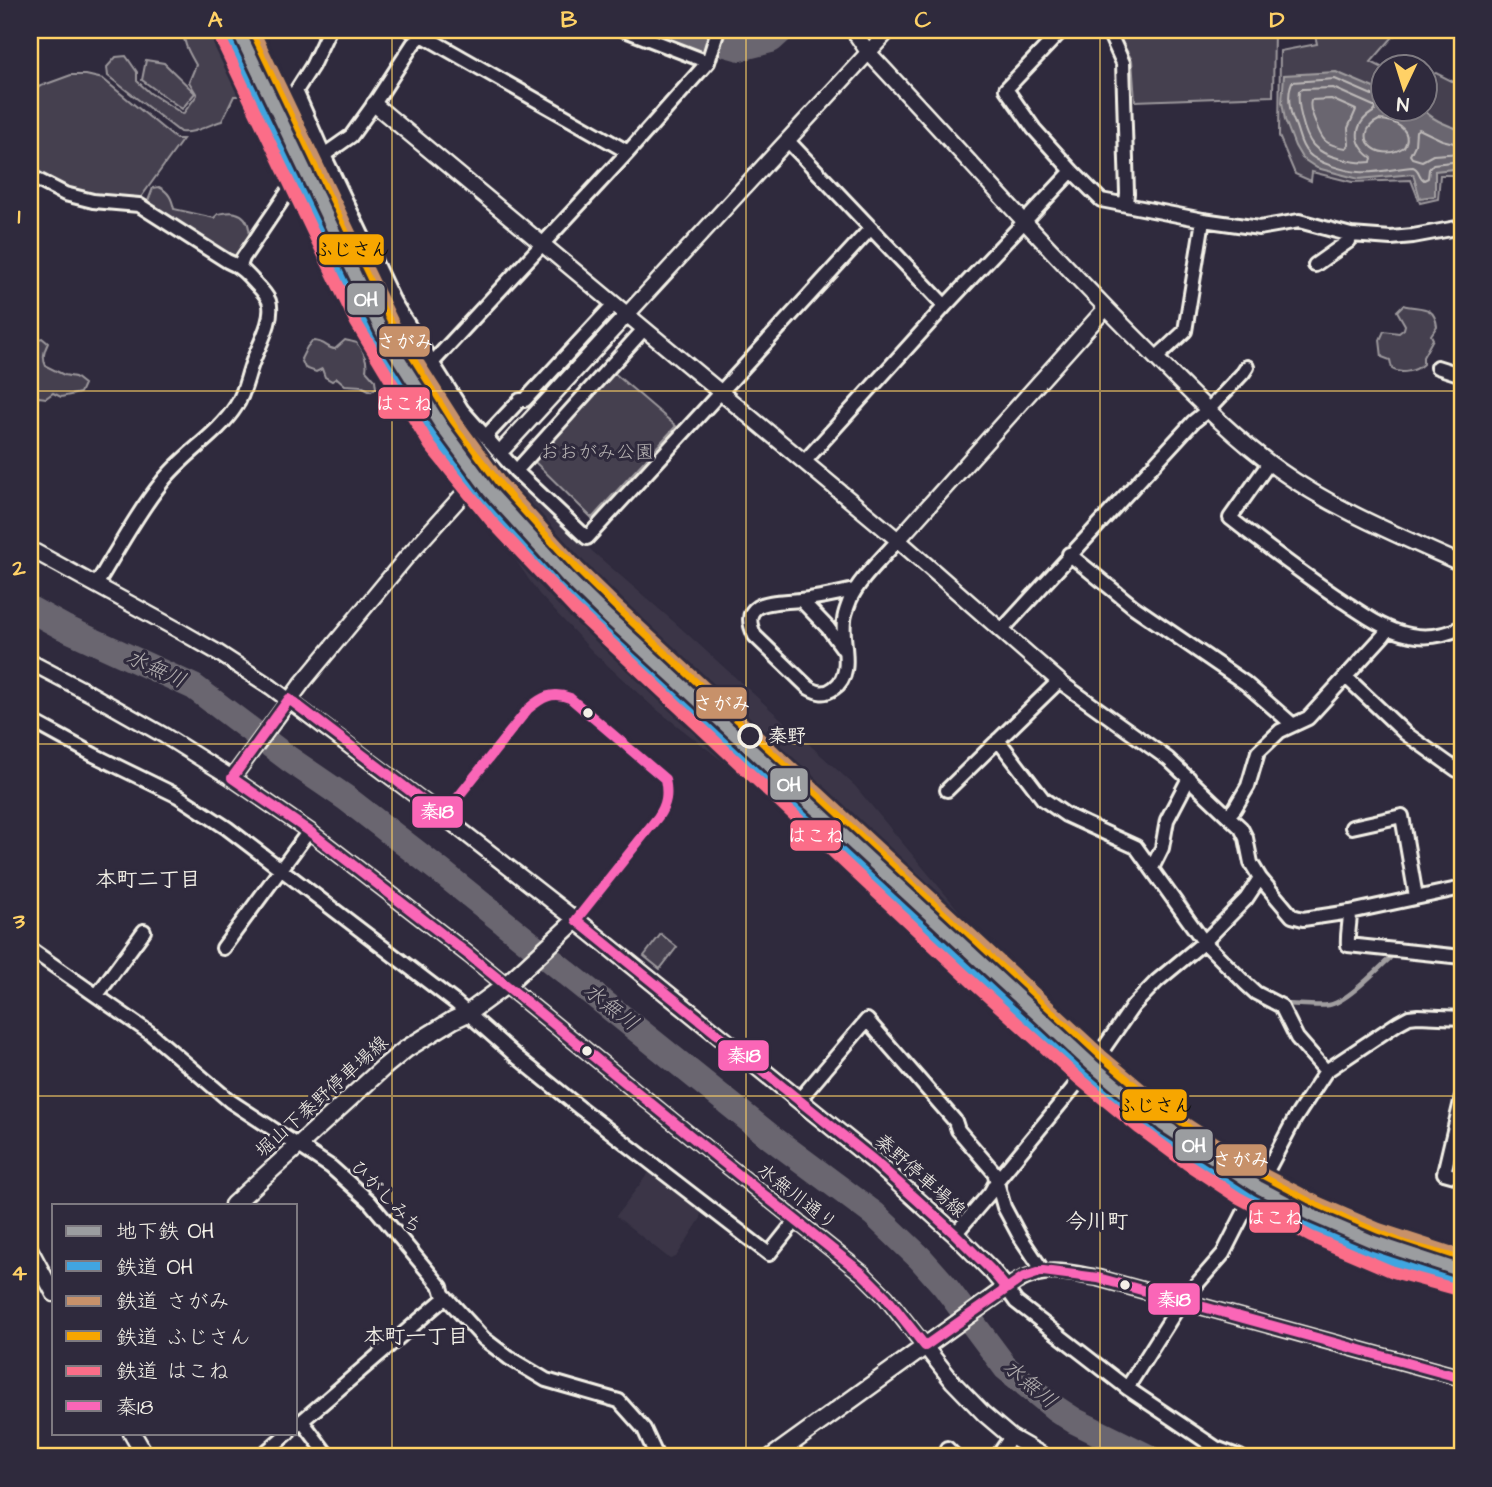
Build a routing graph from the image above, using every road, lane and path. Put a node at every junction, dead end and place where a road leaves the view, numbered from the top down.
1 (329, 30) edge
2 (625, 30) edge
3 (718, 30) edge
4 (853, 30) edge
5 (889, 30) edge
6 (1062, 30) edge
7 (1108, 30) edge
8 (418, 31) edge
9 (868, 51) junction
10 (709, 60) junction
11 (374, 104) junction
12 (788, 141) junction
13 (628, 152) junction
14 (324, 155) junction
15 (1072, 172) junction
16 (30, 176) edge
17 (1126, 204) junction
18 (1203, 220) junction
19 (1024, 221) junction
20 (1462, 227) edge
21 (871, 228) junction
22 (1351, 235) junction
23 (542, 245) junction
24 (1315, 265) dead end
25 (240, 266) junction
26 (614, 304) junction
27 (945, 306) junction
28 (1106, 308) junction
29 (628, 314) junction
30 (645, 329) junction
31 (1156, 358) junction
32 (432, 363) junction
33 (1247, 367) dead end
34 (1437, 367) dead end
35 (1462, 375) edge
36 (719, 393) junction
37 (1208, 410) junction
38 (486, 436) junction
39 (505, 447) tunnel mouth
40 (804, 462) junction
41 (1269, 463) junction
42 (516, 471) junction
43 (466, 491) tunnel mouth
44 (898, 540) junction
45 (30, 549) edge
46 (1069, 554) junction
47 (1462, 564) edge
48 (96, 585) junction
49 (854, 590) junction
50 (800, 600) junction
51 (1462, 627) edge
52 (1388, 629) junction
53 (1000, 631) junction
54 (845, 650) junction
55 (30, 662) edge
56 (1346, 677) junction
57 (1059, 681) junction
58 (289, 699) junction
59 (30, 720) edge
60 (1292, 724) junction
61 (998, 740) junction
62 (1462, 762) edge
63 (236, 773) junction
64 (1189, 778) junction
65 (947, 790) dead end
66 (1228, 816) junction
67 (1352, 827) dead end
68 (309, 831) junction
69 (281, 868) junction
70 (1152, 868) junction
71 (1260, 878) junction
72 (1462, 888) edge
73 (1416, 897) junction
74 (1350, 912) junction
75 (571, 924) junction
76 (144, 931) dead end
77 (1205, 942) junction
78 (223, 948) dead end
79 (30, 949) edge
80 (1462, 957) edge
81 (509, 982) junction
82 (97, 995) junction
83 (468, 1013) junction
84 (1462, 1018) edge
85 (1326, 1071) junction
86 (1081, 1077) junction
87 (1462, 1097) edge
88 (799, 1100) junction
89 (298, 1145) junction
90 (1265, 1175) dead end
91 (1462, 1178) edge
92 (996, 1182) junction
93 (234, 1204) edge
94 (796, 1220) junction
95 (955, 1234) junction
96 (30, 1249) edge
97 (1043, 1271) junction
98 (52, 1290) edge
99 (1002, 1291) junction
100 (446, 1297) junction
101 (1182, 1301) junction
102 (930, 1342) junction
103 (1462, 1378) edge
104 (1127, 1388) junction
105 (299, 1424) edge
106 (133, 1434) edge
107 (287, 1434) edge
108 (1011, 1437) junction
109 (146, 1457) edge
110 (260, 1457) edge
111 (329, 1457) edge
112 (657, 1457) edge
113 (772, 1457) edge
114 (997, 1457) edge
115 (1046, 1457) edge
116 (1240, 1457) edge

1 - 14 street
2 - 10 street
3 - 10 street
4 - 9 street
5 - 9 street
6 - 15 street
7 - 17 street
8 - 11 street
8 - 13 street
9 - 12 street
9 - 19 street
10 - 13 street
11 - 14 street
11 - 23 street
12 - 21 street
12 - 29 street
13 - 23 street
14 - 25 street
14 - 32 street
15 - 17 street
15 - 19 street
16 - 25 street
17 - 18 street
18 - 22 street
18 - 31 street
19 - 27 street
19 - 28 street
20 - 22 street
21 - 27 street
21 - 36 street
22 - 24 street
23 - 26 street
23 - 32 street
25 - 48 street
26 - 29 street
26 - 38 street
27 - 40 street
28 - 31 street
28 - 44 street
29 - 30 street
29 - 39 street
30 - 36 street
30 - 42 street
31 - 37 street
32 - 38 street
33 - 37 street
34 - 35 street
36 - 40 street
36 - 42 street
37 - 41 street
37 - 46 street
38 - 42 street
40 - 44 street
41 - 47 street
41 - 52 street
43 - 58 street
44 - 49 street
44 - 53 street
45 - 48 street
46 - 53 street
46 - 60 street
48 - 58 street
49 - 50 street
49 - 54 street
50 - 54 street
50 - 54 street
51 - 52 street
52 - 56 street
53 - 57 street
55 - 63 street, 水無川通り
56 - 60 street
56 - 62 street
57 - 61 street
57 - 64 street
58 - 63 street
58 - 75 street
59 - 69 street
60 - 66 street
61 - 65 street
61 - 70 street
63 - 68 street, 水無川通り
64 - 66 street
64 - 70 street
66 - 71 street
67 - 73 street
68 - 69 street
68 - 81 street, 水無川通り
69 - 78 street
69 - 83 street
70 - 77 street
71 - 74 street
71 - 77 street
72 - 73 street
73 - 74 street
74 - 80 street
75 - 81 main road, 堀山下秦野停車場線
75 - 88 main road, 秦野停車場線
76 - 82 street
77 - 85 street
77 - 86 street
79 - 82 street, ひがしみち
81 - 83 main road, 堀山下秦野停車場線
81 - 94 street, 水無川通り
82 - 89 street, ひがしみち
83 - 89 main road, 堀山下秦野停車場線
83 - 94 street
84 - 85 street
85 - 90 street
86 - 92 street
86 - 101 street
87 - 91 street
88 - 92 street
88 - 95 main road, 秦野停車場線
89 - 93 main road, 堀山下秦野停車場線
89 - 100 street, ひがしみち
92 - 95 street
92 - 97 street
94 - 102 street, 水無川通り
95 - 99 main road, 秦野停車場線
96 - 98 street
97 - 99 street
97 - 101 street
99 - 102 main road
99 - 104 street
100 - 105 street
100 - 112 street, ひがしみち
101 - 103 street
101 - 104 street
102 - 108 street, 水無川通り
102 - 113 main road
104 - 116 street
105 - 111 street
106 - 109 main road
107 - 110 street
108 - 114 street
108 - 115 street, 水無川通り

